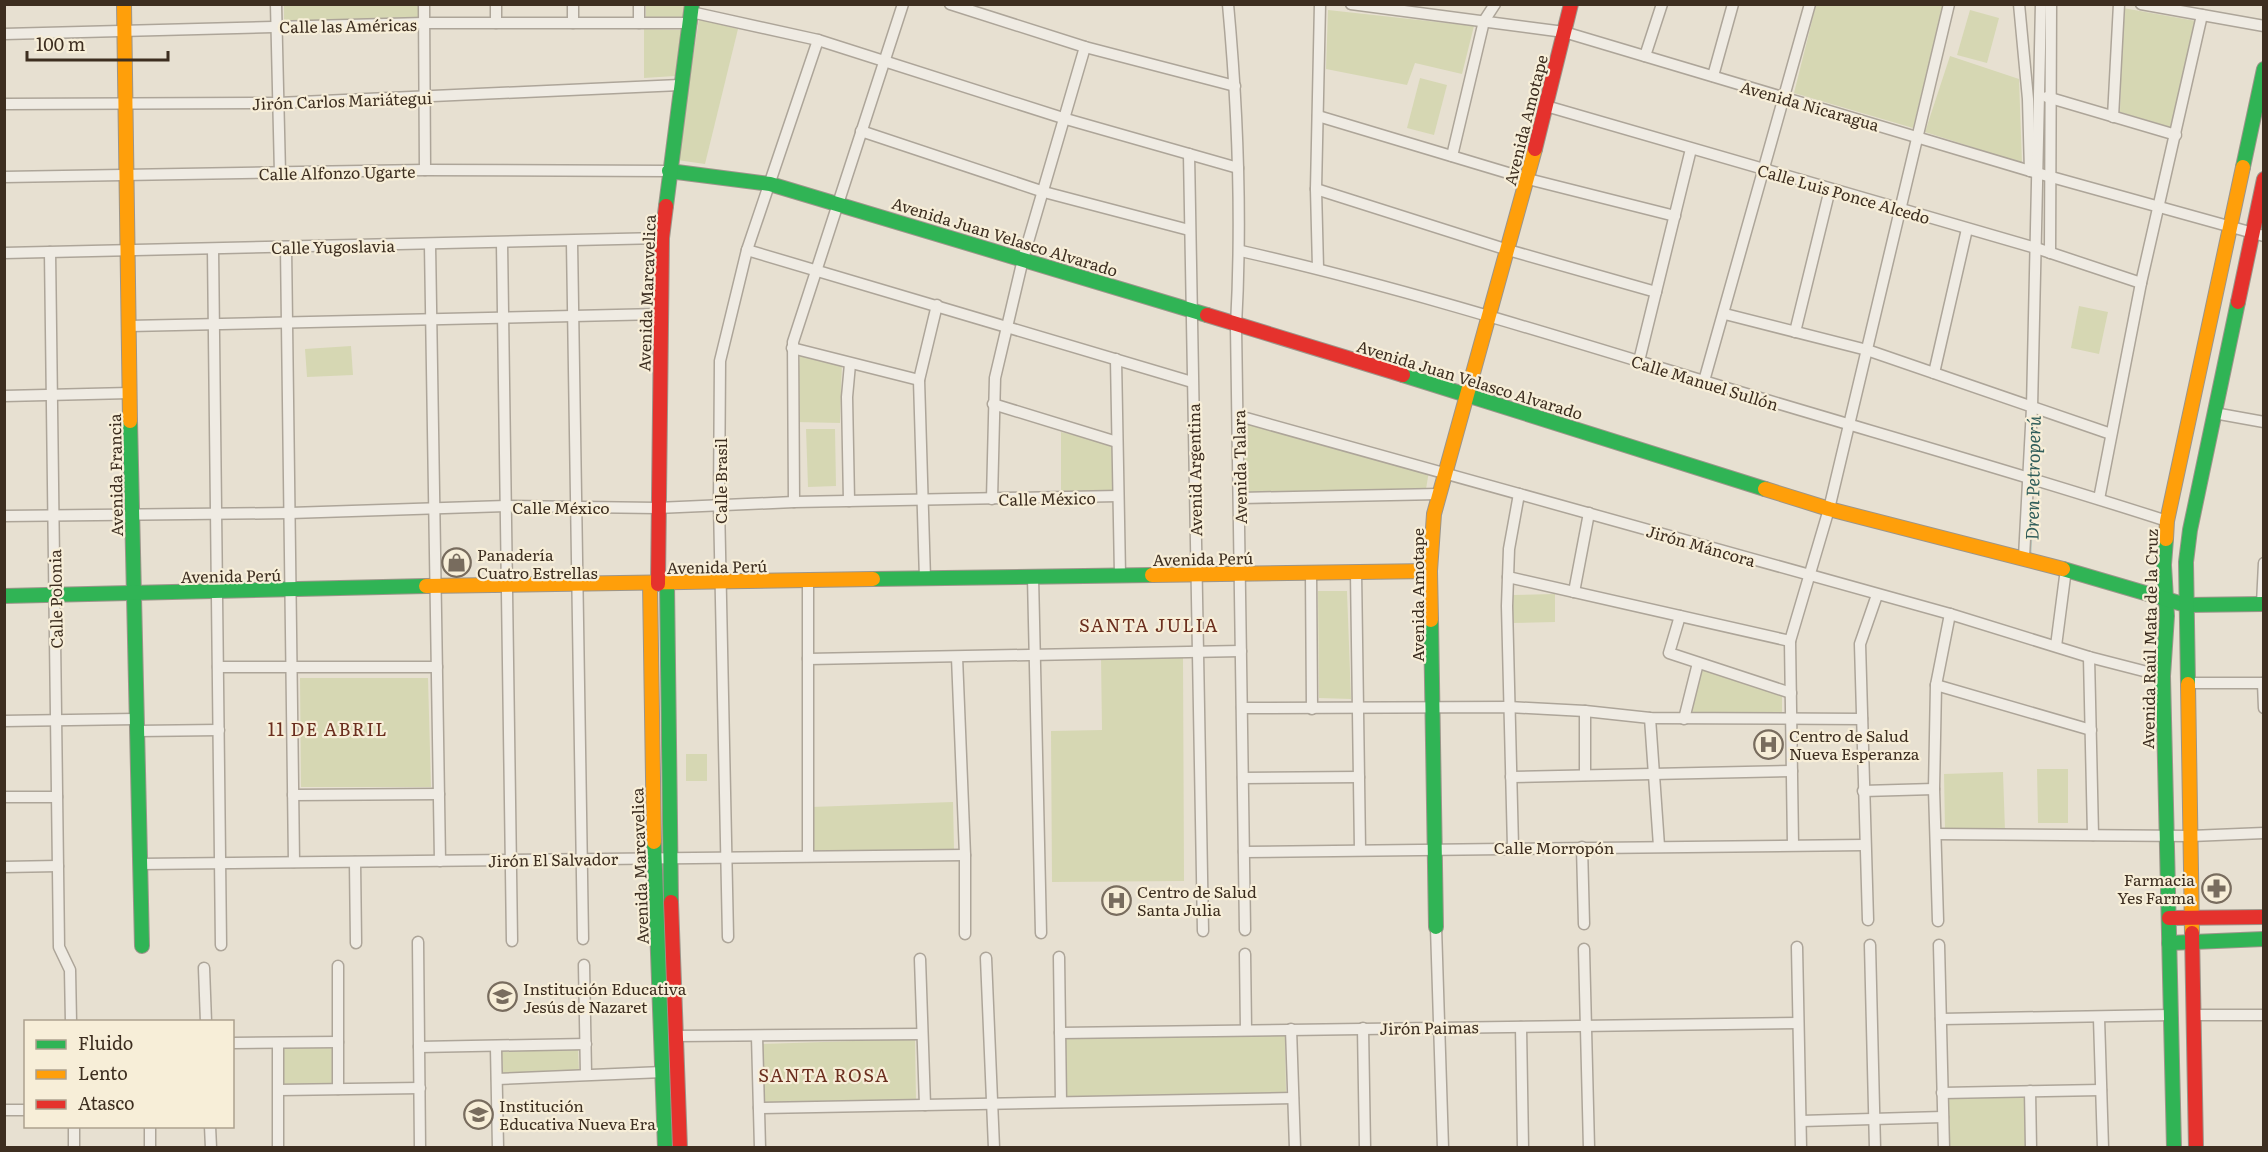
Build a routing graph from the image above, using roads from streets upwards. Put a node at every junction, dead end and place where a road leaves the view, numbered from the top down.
1 (124, 4) edge
2 (276, 4) edge
3 (424, 4) edge
4 (496, 4) edge
5 (573, 4) edge
6 (639, 4) edge
7 (903, 4) edge
8 (950, 4) edge
9 (1228, 4) edge
10 (1320, 4) edge
11 (1351, 4) edge
12 (1496, 4) edge
13 (1571, 4) edge
14 (1662, 4) edge
15 (1733, 4) edge
16 (1810, 4) edge
17 (1949, 4) edge
18 (2019, 4) edge
19 (2041, 4) edge
20 (2051, 4) edge
21 (2119, 4) edge
22 (2141, 4) edge
23 (1390, 7) edge
24 (1441, 10) edge
25 (691, 13) edge
26 (2202, 15) junction
27 (1484, 21) junction
28 (424, 23) junction
29 (496, 23) junction
30 (573, 23) junction
31 (639, 23) junction
32 (2264, 26) edge
33 (277, 27) junction
34 (124, 32) junction
35 (1564, 32) junction
36 (4, 34) edge
37 (818, 40) junction
38 (1085, 47) junction
39 (1645, 56) junction
40 (885, 60) junction
41 (2264, 69) edge
42 (1713, 76) junction
43 (680, 85) junction
44 (1235, 86) junction
45 (2039, 95) junction
46 (425, 97) junction
47 (1786, 98) junction
48 (2052, 99) junction
49 (278, 103) junction
50 (4, 104) edge
51 (127, 104) junction
52 (1546, 106) junction
53 (1318, 116) junction
54 (2113, 117) junction
55 (1066, 119) junction
56 (861, 131) junction
57 (2176, 135) junction
58 (1917, 137) junction
59 (1691, 149) junction
60 (1188, 154) junction
61 (1452, 156) junction
62 (1238, 168) junction
63 (425, 170) junction
64 (1765, 170) junction
65 (669, 171) junction
66 (2033, 172) junction
67 (280, 174) junction
68 (127, 175) junction
69 (4, 177) edge
70 (2050, 177) junction
71 (1528, 179) junction
72 (2264, 179) edge
73 (770, 184) junction
74 (1316, 189) junction
75 (1830, 189) junction
76 (1044, 192) junction
77 (838, 203) junction
78 (2159, 207) junction
79 (1900, 209) junction
80 (1675, 216) junction
81 (2230, 227) junction
82 (1967, 229) junction
83 (1189, 230) junction
84 (2258, 234) edge
85 (662, 238) junction
86 (572, 242) junction
87 (502, 243) junction
88 (430, 245) junction
89 (286, 247) junction
90 (2036, 248) junction
91 (213, 249) junction
92 (128, 250) junction
93 (747, 250) junction
94 (1508, 250) junction
95 (1240, 251) junction
96 (50, 252) junction
97 (4, 253) edge
98 (2050, 253) junction
99 (1023, 259) junction
100 (816, 268) junction
101 (1318, 268) junction
102 (2141, 283) junction
103 (1656, 292) junction
104 (937, 305) junction
105 (1190, 309) junction
106 (660, 314) junction
107 (1725, 314) junction
108 (1490, 316) junction
109 (573, 318) junction
110 (503, 319) junction
111 (431, 320) junction
112 (287, 323) junction
113 (214, 324) junction
114 (1006, 325) junction
115 (129, 326) junction
116 (1236, 326) junction
117 (1795, 332) junction
118 (792, 348) junction
119 (1867, 350) junction
120 (1116, 359) junction
121 (1639, 362) junction
122 (850, 364) junction
123 (1934, 373) junction
124 (919, 380) junction
125 (1704, 381) junction
126 (1192, 382) junction
127 (130, 393) junction
128 (1468, 394) junction
129 (52, 395) junction
130 (4, 396) edge
131 (993, 404) junction
132 (2032, 408) junction
133 (2214, 413) junction
134 (1239, 416) junction
135 (2264, 422) edge
136 (1849, 425) junction
137 (2111, 434) junction
138 (1117, 442) junction
139 (1447, 473) junction
140 (2030, 477) junction
141 (1439, 494) junction
142 (1519, 494) junction
143 (1118, 496) junction
144 (1241, 498) junction
145 (993, 499) junction
146 (2099, 499) junction
147 (922, 500) junction
148 (849, 501) junction
149 (794, 502) junction
150 (719, 504) junction
151 (506, 506) junction
152 (576, 506) junction
153 (434, 508) junction
154 (657, 508) junction
155 (1829, 509) junction
156 (290, 513) junction
157 (1589, 513) junction
158 (132, 514) junction
159 (216, 514) junction
160 (54, 515) junction
161 (4, 516) edge
162 (2167, 521) junction
163 (2025, 557) junction
164 (2264, 563) edge
165 (2066, 568) junction
166 (1430, 571) junction
167 (1356, 572) junction
168 (1311, 573) junction
169 (1196, 574) junction
170 (1240, 574) junction
171 (1120, 575) junction
172 (1809, 575) junction
173 (1032, 577) junction
174 (1508, 577) junction
175 (925, 579) junction
176 (808, 580) junction
177 (721, 582) junction
178 (577, 583) junction
179 (658, 584) junction
180 (507, 585) junction
181 (436, 587) junction
182 (291, 591) junction
183 (217, 592) junction
184 (1574, 592) junction
185 (133, 594) junction
186 (1877, 594) junction
187 (54, 595) junction
188 (4, 596) edge
189 (2166, 598) junction
190 (2263, 604) edge
191 (2186, 605) junction
192 (1950, 615) junction
193 (1680, 616) junction
194 (1790, 641) junction
195 (2056, 646) junction
196 (1241, 651) junction
197 (1198, 652) junction
198 (1034, 655) junction
199 (957, 657) junction
200 (2089, 657) junction
201 (808, 659) junction
202 (1698, 663) junction
203 (218, 667) junction
204 (292, 667) junction
205 (437, 667) junction
206 (2163, 676) junction
207 (2187, 682) junction
208 (2263, 683) edge
209 (1936, 685) junction
210 (1791, 693) junction
211 (1434, 707) junction
212 (1509, 707) junction
213 (1242, 708) junction
214 (2264, 708) edge
215 (1312, 709) junction
216 (1358, 709) junction
217 (1585, 711) junction
218 (1650, 718) junction
219 (1684, 719) junction
220 (1862, 719) junction
221 (56, 720) junction
222 (1791, 720) junction
223 (4, 721) edge
224 (137, 725) junction
225 (219, 730) junction
226 (2091, 730) junction
227 (1792, 771) junction
228 (1653, 774) junction
229 (1585, 775) junction
230 (1359, 777) junction
231 (1511, 777) junction
232 (1243, 778) junction
233 (1934, 789) junction
234 (1863, 791) junction
235 (439, 794) junction
236 (293, 795) junction
237 (4, 797) edge
238 (57, 797) junction
239 (2264, 833) edge
240 (1936, 834) junction
241 (2093, 835) junction
242 (2166, 835) junction
243 (2191, 836) junction
244 (1864, 844) junction
245 (1793, 845) junction
246 (1659, 846) junction
247 (1513, 847) junction
248 (1582, 847) junction
249 (1435, 848) junction
250 (1360, 850) junction
251 (1244, 852) junction
252 (965, 855) junction
253 (808, 856) junction
254 (727, 857) junction
255 (654, 858) junction
256 (669, 858) junction
257 (582, 859) junction
258 (511, 860) junction
259 (440, 861) junction
260 (294, 862) junction
261 (356, 862) junction
262 (220, 863) junction
263 (140, 864) junction
264 (58, 866) junction
265 (4, 867) edge
266 (2264, 917) edge
267 (2169, 918) junction
268 (2192, 919) junction
269 (1868, 920) dead end
270 (1938, 921) dead end
271 (1584, 924) dead end
272 (1436, 927) joint
273 (1245, 930) dead end
274 (1203, 931) dead end
275 (1041, 933) dead end
276 (965, 934) dead end
277 (656, 938) junction
278 (671, 938) junction
279 (729, 938) dead end
280 (583, 939) dead end
281 (2264, 939) edge
282 (512, 940) dead end
283 (418, 942) dead end
284 (2192, 942) junction
285 (356, 943) dead end
286 (2169, 943) junction
287 (221, 945) dead end
288 (1870, 945) dead end
289 (1939, 945) dead end
290 (142, 946) dead end
291 (1797, 947) dead end
292 (1584, 949) dead end
293 (1245, 954) dead end
294 (1059, 957) dead end
295 (986, 958) dead end
296 (920, 959) dead end
297 (667, 963) junction
298 (584, 964) dead end
299 (338, 966) dead end
300 (204, 968) dead end
301 (2170, 1015) junction
302 (2193, 1015) junction
303 (2264, 1015) edge
304 (2099, 1018) junction
305 (1941, 1019) junction
306 (71, 1020) edge
307 (206, 1020) edge
308 (1798, 1023) junction
309 (1440, 1026) junction
310 (1586, 1026) junction
311 (1521, 1027) junction
312 (1363, 1028) junction
313 (1291, 1029) junction
314 (1246, 1030) junction
315 (1060, 1033) junction
316 (922, 1034) junction
317 (676, 1036) junction
318 (757, 1036) junction
319 (338, 1042) junction
320 (234, 1043) edge
321 (279, 1044) junction
322 (586, 1044) junction
323 (419, 1047) junction
324 (496, 1047) junction
325 (663, 1072) junction
326 (586, 1074) junction
327 (497, 1079) junction
328 (420, 1088) junction
329 (338, 1089) junction
330 (279, 1090) junction
331 (2102, 1090) junction
332 (2030, 1091) junction
333 (1942, 1093) junction
334 (1293, 1098) junction
335 (1061, 1102) junction
336 (992, 1104) junction
337 (925, 1105) junction
338 (759, 1108) junction
339 (4, 1110) edge
340 (24, 1110) edge
341 (1943, 1117) junction
342 (1801, 1120) junction
343 (1874, 1120) junction
344 (74, 1128) edge
345 (150, 1128) edge
346 (210, 1128) edge
347 (673, 1147) edge
348 (74, 1148) edge
349 (150, 1148) edge
350 (211, 1148) edge
351 (278, 1148) edge
352 (420, 1148) edge
353 (498, 1148) edge
354 (760, 1148) edge
355 (994, 1148) edge
356 (1295, 1148) edge
357 (1365, 1148) edge
358 (1443, 1148) edge
359 (1523, 1148) edge
360 (1589, 1148) edge
361 (1801, 1148) edge
362 (1875, 1148) edge
363 (1944, 1148) edge
364 (2031, 1148) edge
365 (2103, 1148) edge
366 (2174, 1148) edge
367 (2196, 1148) edge

1 - 34 street, Avenida Francia
2 - 33 street
3 - 28 street
4 - 29 street
5 - 30 street
6 - 31 street
7 - 40 street
8 - 38 street
9 - 44 street, Avenida Talara
10 - 53 street
11 - 23 street, Avenida Nicaragua
12 - 27 street
13 - 35 street, Avenida Amotape
14 - 39 street
15 - 42 street
16 - 47 street
17 - 58 street
18 - 66 street
19 - 45 street
20 - 48 street
21 - 54 street
22 - 26 street
23 - 24 street, Avenida Nicaragua
24 - 27 street, Avenida Nicaragua
25 - 31 street, Calle las Américas
25 - 37 street, Calle las Américas
25 - 43 street, Avenida Marcavelica
26 - 32 street
26 - 57 street
27 - 35 street, Avenida Nicaragua
27 - 61 street
28 - 29 street, Calle las Américas
28 - 33 street, Calle las Américas
28 - 46 street
29 - 30 street, Calle las Américas
30 - 31 street, Calle las Américas
33 - 34 street, Calle las Américas
33 - 49 street
34 - 36 street, Calle las Américas
34 - 51 street, Avenida Francia
35 - 39 street, Avenida Nicaragua
35 - 52 street, Avenida Amotape
37 - 40 street, Calle las Américas
37 - 73 street, Calle Brasil
38 - 44 street
38 - 55 street
39 - 42 street, Avenida Nicaragua
40 - 55 street, Calle las Américas
40 - 56 street
41 - 81 street, Avenida Raúl Mata de la Cruz
42 - 47 street, Avenida Nicaragua
43 - 46 street, Jirón Carlos Mariátegui
43 - 65 street, Avenida Marcavelica
44 - 62 street, Avenida Talara
45 - 48 street
45 - 66 street
46 - 49 street, Jirón Carlos Mariátegui
46 - 63 street
47 - 58 street, Avenida Nicaragua
47 - 64 street
48 - 54 street
48 - 70 street
49 - 51 street, Jirón Carlos Mariátegui
49 - 67 street
50 - 51 street, Jirón Carlos Mariátegui
51 - 68 street, Avenida Francia
52 - 59 street, Calle Luis Ponce Alcedo
52 - 71 street, Avenida Amotape
53 - 61 street
53 - 74 street
54 - 57 street
55 - 60 street, Calle las Américas
55 - 76 street
56 - 76 street
56 - 77 street
57 - 78 street
58 - 66 street, Avenida Nicaragua
58 - 79 street
59 - 64 street, Calle Luis Ponce Alcedo
59 - 80 street
60 - 62 street, Calle las Américas
60 - 83 street, Avenid Argentina
61 - 71 street
62 - 95 street, Avenida Talara
63 - 65 street, Calle Alfonzo Ugarte
63 - 67 street, Calle Alfonzo Ugarte
64 - 75 street, Calle Luis Ponce Alcedo
64 - 107 street
65 - 73 street, Avenida Juan Velasco Alvarado
65 - 85 street, Avenida Marcavelica
66 - 70 street, Avenida Nicaragua
66 - 90 street
67 - 68 street, Calle Alfonzo Ugarte
68 - 69 street, Calle Alfonzo Ugarte
68 - 92 street, Avenida Francia
70 - 78 street, Avenida Nicaragua
70 - 98 street
71 - 80 street
71 - 94 street, Avenida Amotape
72 - 84 street
73 - 77 street, Avenida Juan Velasco Alvarado
73 - 93 street, Calle Brasil
74 - 94 street
74 - 101 street
75 - 79 street, Calle Luis Ponce Alcedo
75 - 117 street
76 - 83 street
76 - 99 street
77 - 99 street, Avenida Juan Velasco Alvarado
77 - 100 street
78 - 81 street, Avenida Nicaragua
78 - 102 street
79 - 82 street, Calle Luis Ponce Alcedo
79 - 119 street
80 - 103 street
81 - 84 street, Avenida Nicaragua
81 - 162 street, Avenida Raúl Mata de la Cruz
82 - 90 street, Calle Luis Ponce Alcedo
82 - 123 street
83 - 105 street, Avenid Argentina
84 - 133 street
85 - 86 street, Calle Yugoslavia
85 - 106 street, Avenida Marcavelica
86 - 87 street, Calle Yugoslavia
86 - 109 street
87 - 88 street, Calle Yugoslavia
87 - 110 street
88 - 89 street, Calle Yugoslavia
88 - 111 street
89 - 91 street, Calle Yugoslavia
89 - 112 street
90 - 98 street, Calle Luis Ponce Alcedo
90 - 132 street
91 - 92 street, Calle Yugoslavia
91 - 113 street
92 - 96 street, Calle Yugoslavia
92 - 115 street, Avenida Francia
93 - 100 street
93 - 150 street, Calle Brasil
94 - 103 street
94 - 108 street, Avenida Amotape
95 - 101 street, Calle Manuel Sullón
95 - 116 street, Avenida Talara
96 - 97 street, Calle Yugoslavia
96 - 129 street, Calle Polonia
98 - 102 street, Calle Luis Ponce Alcedo
99 - 105 street, Avenida Juan Velasco Alvarado
99 - 114 street
100 - 104 street
100 - 118 street
101 - 108 street, Calle Manuel Sullón
102 - 137 street
103 - 121 street
104 - 114 street
104 - 124 street
105 - 116 street, Avenida Juan Velasco Alvarado
105 - 126 street, Avenid Argentina
106 - 109 street
106 - 154 street, Avenida Marcavelica
107 - 117 street
107 - 125 street
108 - 121 street, Calle Manuel Sullón
108 - 128 street, Avenida Amotape
109 - 110 street
109 - 152 street
110 - 111 street
110 - 151 street
111 - 112 street
111 - 153 street
112 - 113 street
112 - 156 street
113 - 115 street
113 - 159 street
114 - 120 street
114 - 131 street
115 - 127 street, Avenida Francia
116 - 128 street, Avenida Juan Velasco Alvarado
116 - 134 street, Avenida Talara
117 - 119 street
118 - 122 street
118 - 149 street
119 - 123 street
119 - 136 street
120 - 126 street
120 - 138 street
121 - 125 street, Calle Manuel Sullón
122 - 124 street
122 - 148 street
123 - 132 street
124 - 147 street
125 - 136 street, Calle Manuel Sullón
126 - 169 street, Avenid Argentina
127 - 129 street
127 - 158 street, Avenida Francia
128 - 139 street, Avenida Amotape
128 - 155 street, Avenida Juan Velasco Alvarado
129 - 130 street
129 - 160 street, Calle Polonia
131 - 138 street
131 - 145 street
132 - 137 street
132 - 140 street
133 - 135 street
133 - 191 street
134 - 139 street, Jirón Máncora
134 - 144 street, Avenida Talara
136 - 140 street, Calle Manuel Sullón
136 - 155 street
137 - 146 street
138 - 143 street
139 - 141 street, Avenida Amotape
139 - 142 street, Jirón Máncora
140 - 146 street, Calle Manuel Sullón
140 - 163 street
141 - 144 street
141 - 166 street, Avenida Amotape
142 - 157 street, Jirón Máncora
142 - 174 street
143 - 145 street, Calle México
143 - 171 street
144 - 170 street, Avenida Talara
145 - 147 street, Calle México
146 - 162 street, Calle Manuel Sullón
147 - 148 street, Calle México
147 - 175 street
148 - 149 street, Calle México
149 - 150 street, Calle México
150 - 154 street, Calle México
150 - 177 street, Calle Brasil
151 - 152 street, Calle México
151 - 153 street, Calle México
151 - 180 street
152 - 154 street, Calle México
152 - 178 street
153 - 156 street, Calle México
153 - 181 street
154 - 179 street, Avenida Marcavelica
155 - 163 street, Avenida Juan Velasco Alvarado
155 - 172 street
156 - 159 street, Calle México
156 - 182 street
157 - 172 street, Jirón Máncora
157 - 184 street
158 - 159 street, Calle México
158 - 160 street, Calle México
158 - 185 street, Avenida Francia
159 - 183 street
160 - 161 street, Calle México
160 - 187 street, Calle Polonia
162 - 189 street, Avenida Raúl Mata de la Cruz
163 - 165 street, Avenida Juan Velasco Alvarado
164 - 190 street
165 - 189 street, Avenida Juan Velasco Alvarado
165 - 195 street
166 - 167 street, Avenida Perú
166 - 211 street, Avenida Amotape
167 - 168 street, Avenida Perú
167 - 216 street
168 - 170 street, Avenida Perú
168 - 215 street
169 - 170 street, Avenida Perú
169 - 171 street, Avenida Perú
169 - 197 street, Avenid Argentina
170 - 196 street, Avenida Talara
171 - 173 street, Avenida Perú
172 - 186 street, Jirón Máncora
172 - 194 street
173 - 175 street, Avenida Perú
173 - 198 street
174 - 184 street
174 - 212 street
175 - 176 street, Avenida Perú
176 - 177 street, Avenida Perú
176 - 201 street
177 - 179 street, Avenida Perú
177 - 254 street, Calle Brasil
178 - 179 street, Avenida Perú
178 - 180 street, Avenida Perú
178 - 257 street
179 - 255 street, Avenida Marcavelica
179 - 256 street, Avenida Marcavelica
180 - 181 street, Avenida Perú
180 - 258 street
181 - 182 street, Avenida Perú
181 - 205 street
182 - 183 street, Avenida Perú
182 - 204 street
183 - 185 street, Avenida Perú
183 - 203 street
184 - 193 street
185 - 187 street, Avenida Perú
185 - 224 street, Avenida Francia
186 - 192 street, Jirón Máncora
186 - 220 street
187 - 188 street, Avenida Perú
187 - 221 street, Calle Polonia
189 - 191 street, Avenida Juan Velasco Alvarado
189 - 206 street, Avenida Raúl Mata de la Cruz
190 - 191 street, Avenida Juan Velasco Alvarado
191 - 207 street
192 - 195 street, Jirón Máncora
192 - 209 street
193 - 194 street
193 - 202 street
194 - 210 street
195 - 200 street, Jirón Máncora
196 - 197 street
196 - 213 street, Avenida Talara
197 - 198 street
197 - 274 street, Avenid Argentina
198 - 199 street
198 - 275 street
199 - 201 street
199 - 252 street
200 - 206 street, Jirón Máncora
200 - 226 street
201 - 253 street
202 - 210 street
202 - 219 street
203 - 204 street
203 - 225 street
204 - 205 street
204 - 236 street
205 - 235 street
206 - 242 street, Avenida Raúl Mata de la Cruz
207 - 208 street
207 - 243 street
208 - 214 street
209 - 226 street
209 - 233 street
210 - 222 street
211 - 212 street
211 - 216 street
211 - 249 street, Avenida Amotape
212 - 217 street
212 - 231 street
213 - 215 street
213 - 232 street, Avenida Talara
215 - 216 street
216 - 230 street
217 - 218 street
217 - 229 street
218 - 219 street
218 - 228 street
219 - 222 street
220 - 222 street
220 - 234 street
221 - 223 street
221 - 224 street
221 - 238 street, Calle Polonia
222 - 227 street
224 - 225 street
224 - 263 street, Avenida Francia
225 - 262 street
226 - 241 street
227 - 228 street
227 - 245 street
228 - 229 street
228 - 246 street
229 - 231 street
230 - 232 street
230 - 250 street
231 - 247 street
232 - 251 street, Avenida Talara
233 - 234 street
233 - 240 street
234 - 244 street
235 - 236 street
235 - 259 street
236 - 260 street
237 - 238 street
238 - 264 street, Calle Polonia
239 - 243 street
240 - 241 street
240 - 270 street
241 - 242 street
242 - 243 street
242 - 267 street, Avenida Raúl Mata de la Cruz
243 - 268 street
244 - 245 street, Calle Morropón
244 - 269 street
245 - 246 street, Calle Morropón
246 - 248 street, Calle Morropón
247 - 248 street, Calle Morropón
247 - 249 street, Calle Morropón
248 - 271 street
249 - 250 street, Calle Morropón
249 - 272 street, Avenida Amotape
250 - 251 street, Calle Morropón
251 - 273 street, Avenida Talara
252 - 253 street, Jirón El Salvador
252 - 276 street
253 - 254 street, Jirón El Salvador
254 - 256 street, Jirón El Salvador
254 - 279 street, Calle Brasil
255 - 256 street, Jirón El Salvador
255 - 257 street, Jirón El Salvador
255 - 277 street, Avenida Marcavelica
256 - 278 street, Avenida Marcavelica
257 - 258 street, Jirón El Salvador
257 - 280 street
258 - 259 street, Jirón El Salvador
258 - 282 street
259 - 261 street, Jirón El Salvador
260 - 261 street, Jirón El Salvador
260 - 262 street, Jirón El Salvador
261 - 285 street
262 - 263 street, Jirón El Salvador
262 - 287 street
263 - 290 street, Avenida Francia
264 - 265 street
264 - 306 street, Calle Polonia
266 - 268 street
267 - 268 street
267 - 286 street, Avenida Raúl Mata de la Cruz
268 - 284 street
272 - 309 street, Avenida Amotape
277 - 278 street
277 - 297 street, Avenida Marcavelica
278 - 297 street, Avenida Marcavelica
281 - 284 street
283 - 323 street
284 - 286 street
284 - 302 street
286 - 301 street, Avenida Raúl Mata de la Cruz
288 - 343 street
289 - 305 street
291 - 308 street
292 - 310 street
293 - 314 street
294 - 315 street
295 - 336 street
296 - 316 street
297 - 317 street, Avenida Marcavelica
297 - 325 street, Avenida Marcavelica
298 - 322 street
299 - 319 street
300 - 307 street
301 - 304 street
301 - 366 street, Avenida Raúl Mata de la Cruz
302 - 303 street
302 - 367 street
304 - 305 street
304 - 331 street
305 - 333 street
308 - 310 street, Jirón Paimas
308 - 342 street
309 - 311 street, Jirón Paimas
309 - 312 street, Jirón Paimas
309 - 358 street, Avenida Amotape
310 - 311 street, Jirón Paimas
310 - 360 street
311 - 359 street
312 - 313 street, Jirón Paimas
312 - 357 street
313 - 314 street, Jirón Paimas
313 - 334 street
314 - 315 street, Jirón Paimas
315 - 335 street
316 - 318 street
316 - 337 street
317 - 318 street
317 - 347 street, Avenida Marcavelica
318 - 338 street
319 - 321 street
319 - 329 street
320 - 321 street
321 - 330 street
322 - 324 street
322 - 326 street
323 - 324 street
323 - 328 street
324 - 327 street
325 - 326 street
325 - 347 street, Avenida Marcavelica
326 - 327 street
327 - 353 street
328 - 329 street
328 - 352 street
329 - 330 street
330 - 351 street
331 - 332 street
331 - 365 street
332 - 333 street
332 - 364 street
333 - 341 street
334 - 335 street
334 - 356 street
335 - 336 street
336 - 337 street
336 - 355 street
337 - 338 street
338 - 354 street
339 - 340 street
341 - 343 street
341 - 363 street
342 - 343 street
342 - 361 street
343 - 362 street
344 - 348 street
345 - 349 street
346 - 350 street

